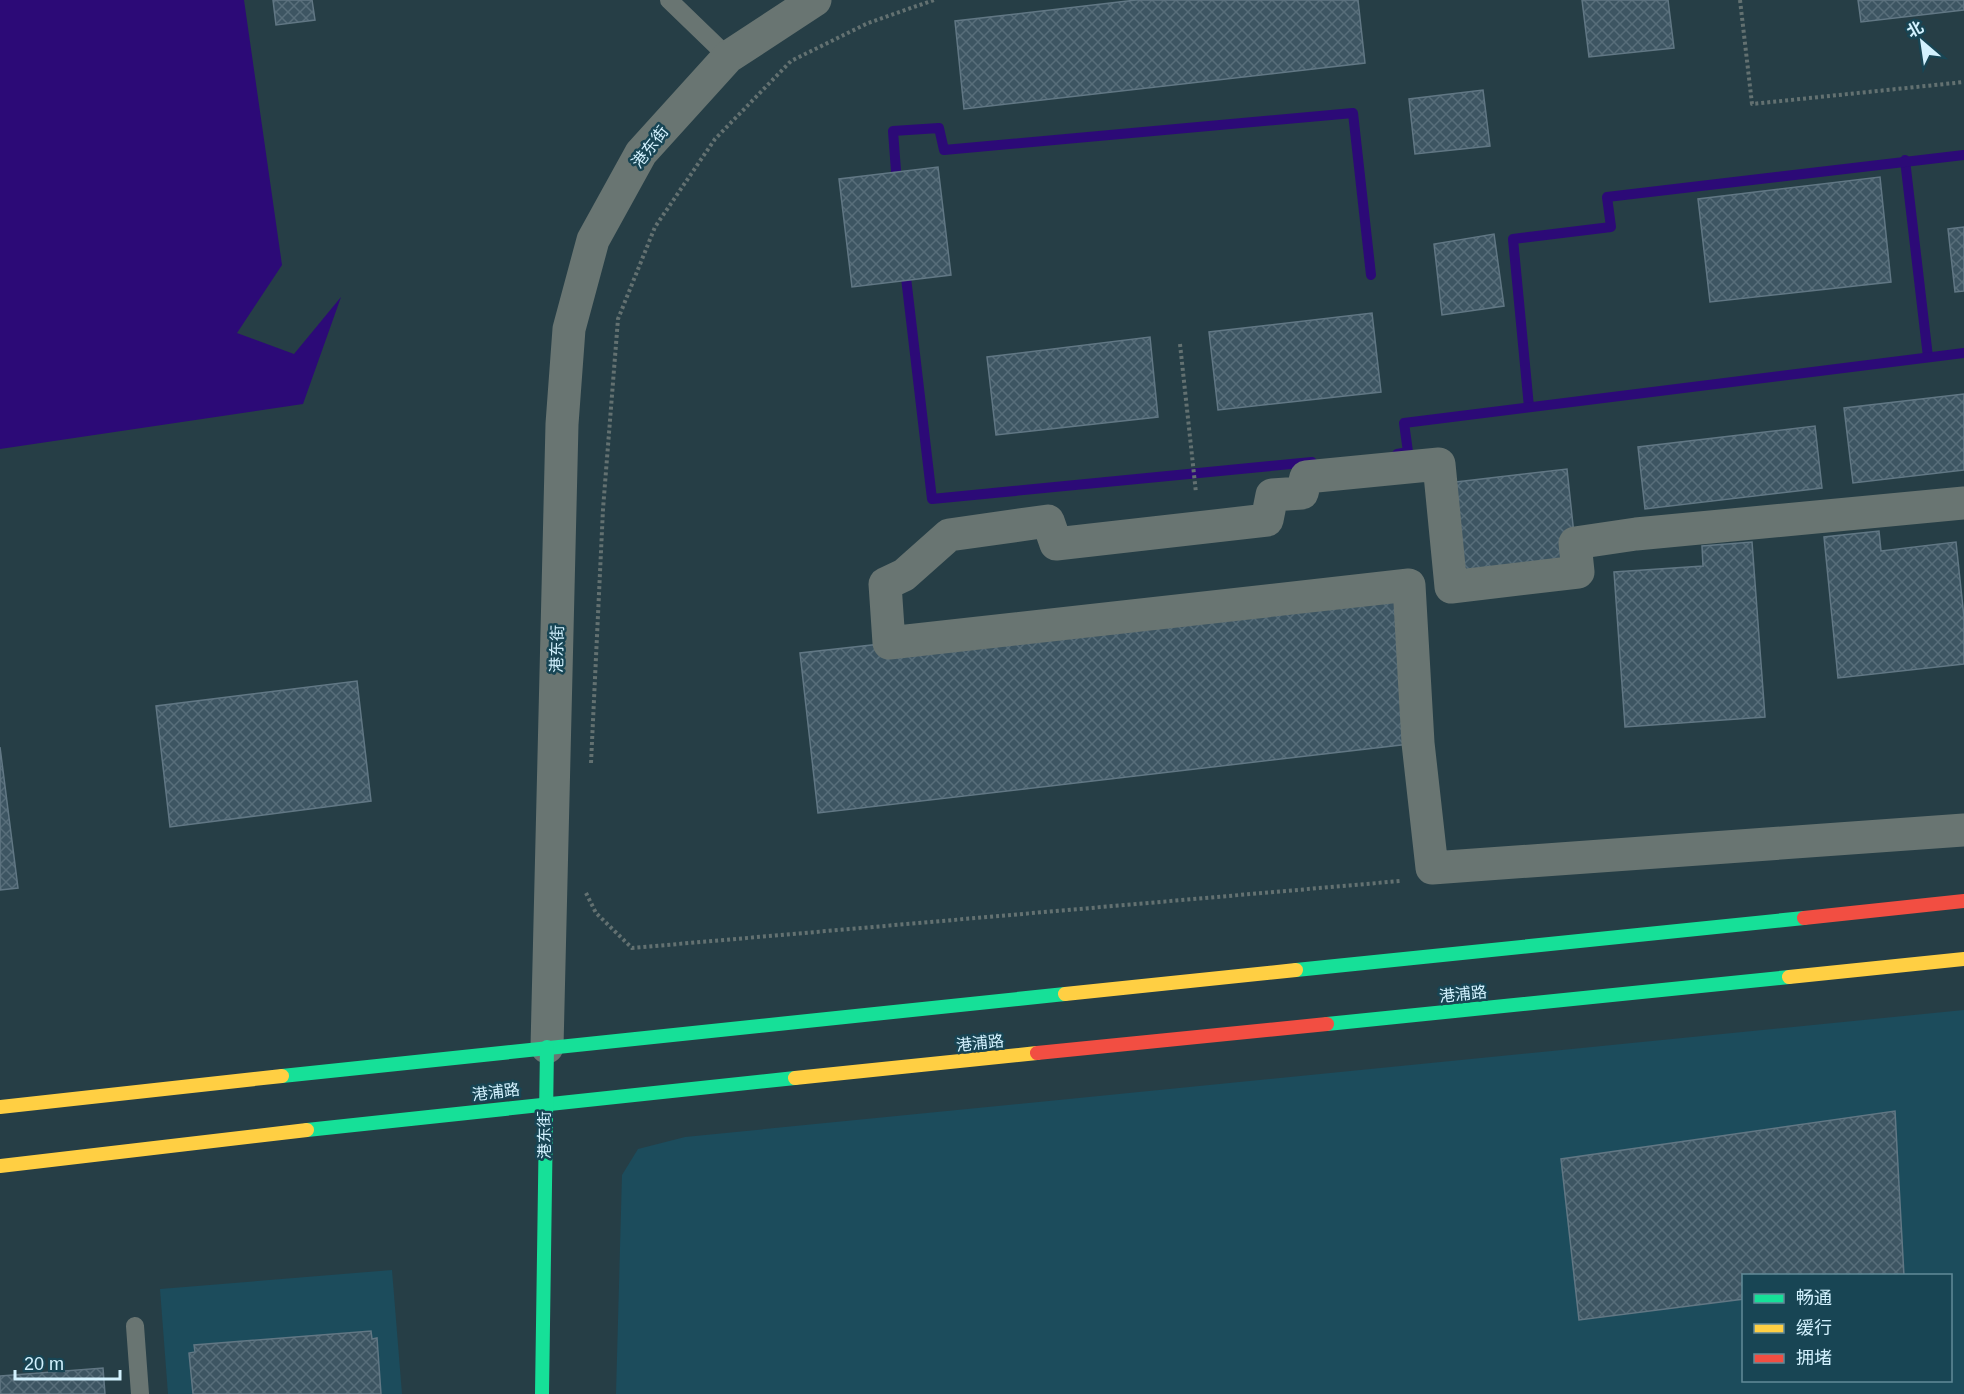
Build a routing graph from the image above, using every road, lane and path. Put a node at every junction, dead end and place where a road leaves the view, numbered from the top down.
1 (669, 0) edge
2 (815, 0) edge
3 (934, 0) edge
4 (1740, 0) edge
5 (728, 57) junction
6 (1964, 82) edge
7 (1180, 344) dead end
8 (1197, 497) dead end
9 (1964, 503) edge
10 (591, 772) dead end
11 (1964, 830) edge
12 (1405, 880) dead end
13 (585, 891) dead end
14 (1964, 901) edge
15 (1964, 959) edge
16 (547, 1047) junction
17 (544, 1103) junction
18 (0, 1107) edge
19 (0, 1166) edge
20 (135, 1326) dead end
21 (140, 1394) edge
22 (542, 1394) edge

1 - 5 lane
2 - 5 street, 港东街
3 - 10 path
4 - 6 path
5 - 16 street, 港东街
7 - 8 path
9 - 11 street
12 - 13 path
14 - 16 main road
15 - 17 main road, 港浦路
16 - 17 main road, 港东街
16 - 18 main road
17 - 19 main road, 港浦路
17 - 22 main road, 港东街
20 - 21 lane

